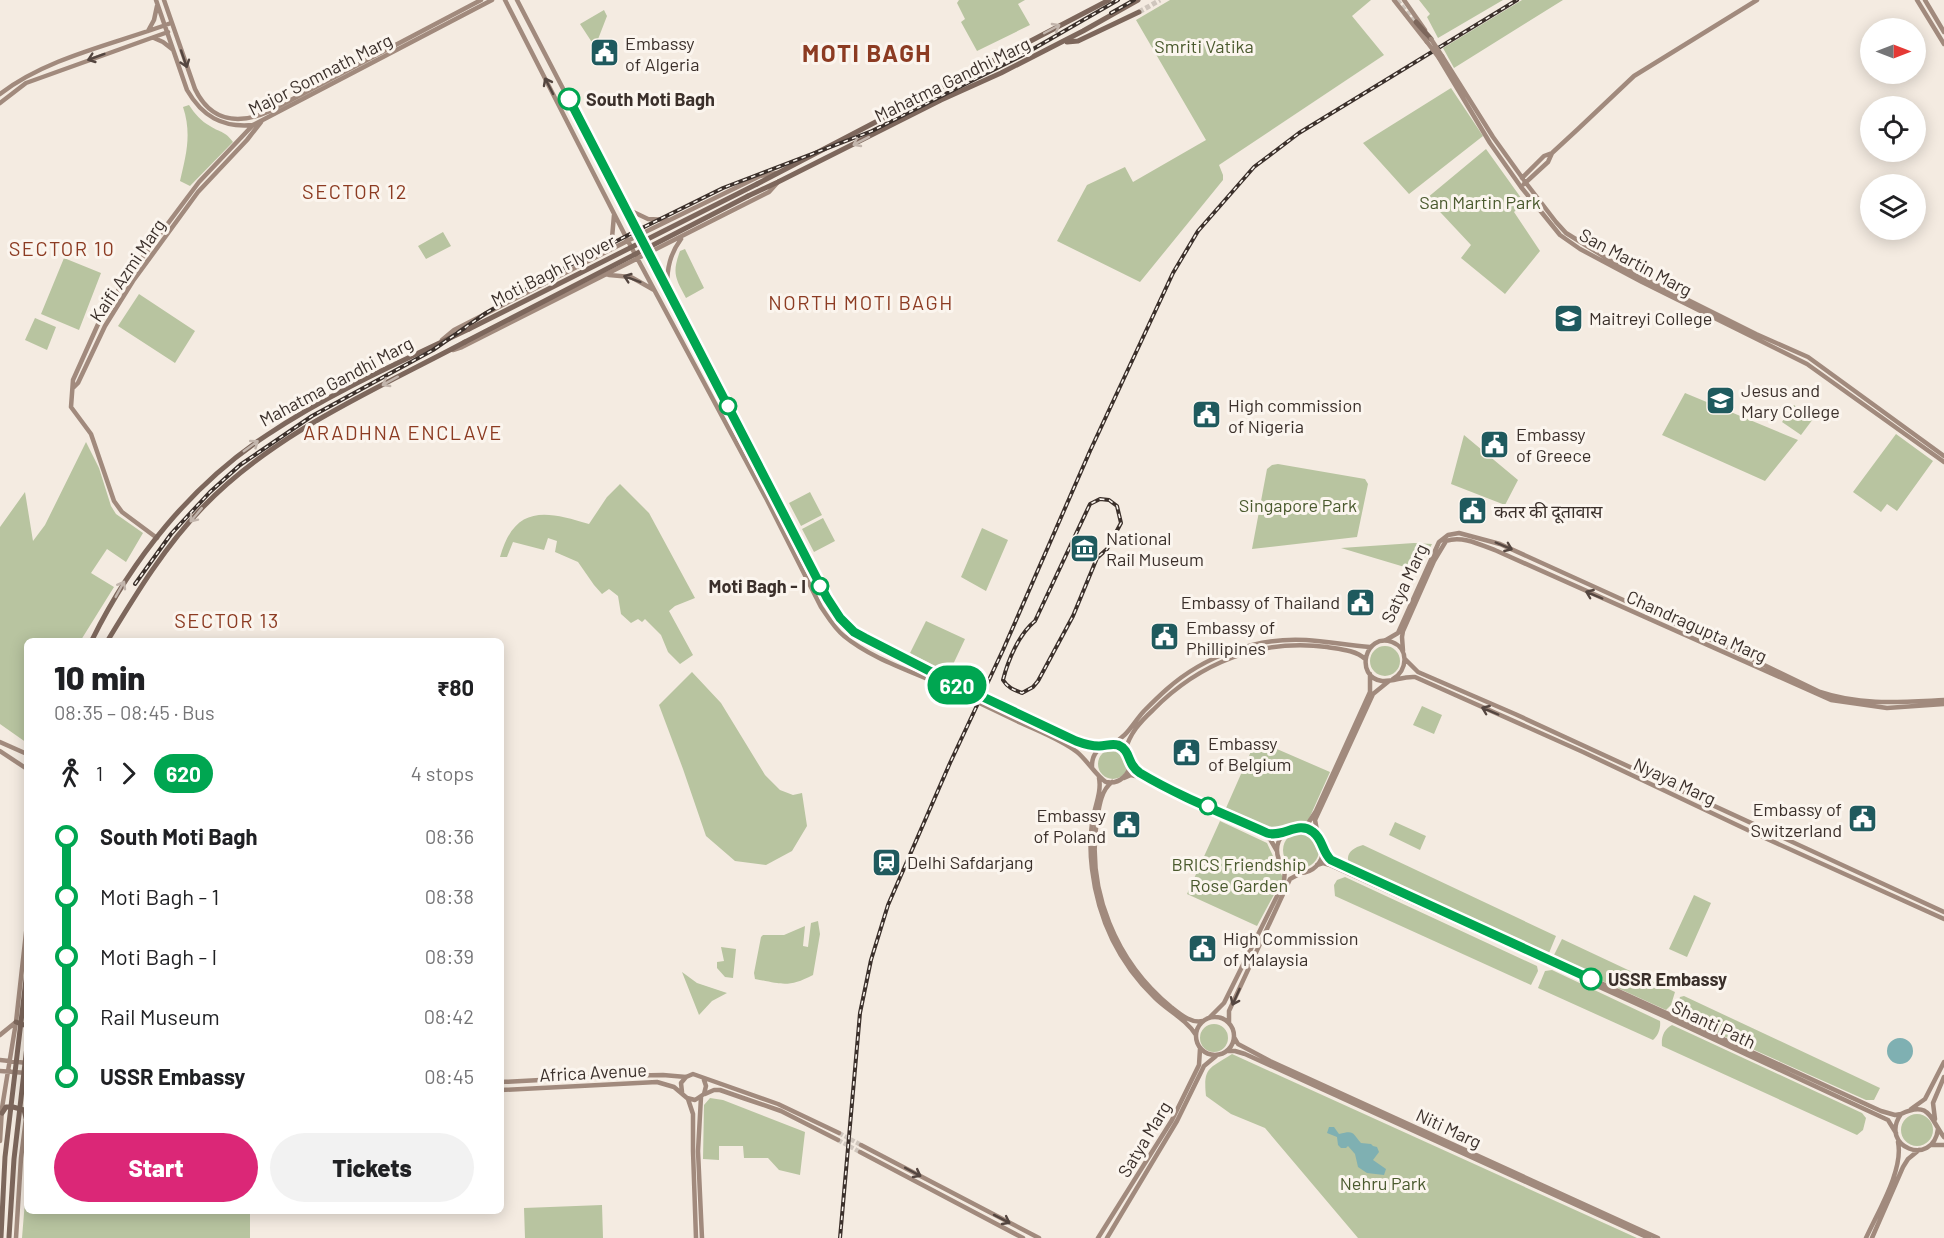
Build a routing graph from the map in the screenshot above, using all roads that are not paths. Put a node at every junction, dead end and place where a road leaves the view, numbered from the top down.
1 (156, 0) edge
2 (164, 0) edge
3 (482, 0) edge
4 (492, 0) edge
5 (505, 0) edge
6 (518, 0) edge
7 (1109, 0) edge
8 (1138, 0) edge
9 (1394, 0) edge
10 (1404, 0) edge
11 (1757, 0) edge
12 (1917, 0) edge
13 (1924, 0) edge
14 (1139, 12) tunnel mouth
15 (1415, 22) tunnel mouth
16 (171, 23) junction
17 (165, 26) junction
18 (174, 30) junction
19 (148, 31) junction
20 (167, 32) junction
21 (1944, 32) edge
22 (151, 38) junction
23 (1429, 41) junction
24 (1061, 42) junction
25 (1944, 44) edge
26 (173, 50) junction
27 (0, 94) edge
28 (0, 103) edge
29 (263, 120) junction
30 (253, 125) junction
31 (777, 173) junction
32 (778, 182) junction
33 (1522, 182) junction
34 (625, 207) junction
35 (687, 212) junction
36 (614, 213) junction
37 (668, 220) junction
38 (695, 229) junction
39 (639, 235) junction
40 (682, 236) junction
41 (628, 241) junction
42 (649, 254) junction
43 (595, 258) junction
44 (639, 258) junction
45 (603, 276) junction
46 (667, 289) junction
47 (656, 291) junction
48 (438, 344) junction
49 (441, 354) junction
50 (73, 388) junction
51 (1944, 456) edge
52 (1944, 462) edge
53 (1448, 535) joint
54 (157, 538) junction
55 (1446, 541) joint
56 (93, 638) edge
57 (109, 638) edge
58 (1384, 641) junction
59 (1370, 647) junction
60 (1404, 656) junction
61 (1365, 659) junction
62 (1370, 674) junction
63 (1391, 680) junction
64 (1944, 700) edge
65 (1944, 705) edge
66 (0, 742) edge
67 (1112, 744) junction
68 (1103, 746) junction
69 (0, 751) edge
70 (1125, 751) junction
71 (24, 753) edge
72 (1130, 764) junction
73 (24, 767) edge
74 (1092, 767) junction
75 (1099, 778) junction
76 (1124, 778) junction
77 (1112, 782) junction
78 (1298, 827) junction
79 (1285, 832) junction
80 (1318, 836) junction
81 (1322, 848) junction
82 (1277, 851) junction
83 (1317, 865) junction
84 (1285, 868) junction
85 (1301, 873) junction
86 (1944, 912) edge
87 (1944, 919) edge
88 (24, 951) edge
89 (24, 996) edge
90 (1209, 1018) junction
91 (1203, 1021) junction
92 (16, 1022) junction
93 (1229, 1023) junction
94 (24, 1025) edge
95 (0, 1035) edge
96 (1196, 1035) junction
97 (1234, 1036) junction
98 (1200, 1049) junction
99 (1227, 1051) junction
100 (1216, 1056) junction
101 (0, 1060) edge
102 (9, 1061) junction
103 (1944, 1062) edge
104 (24, 1063) edge
105 (0, 1071) edge
106 (9, 1072) junction
107 (24, 1072) edge
108 (24, 1073) edge
109 (686, 1077) junction
110 (1944, 1077) edge
111 (703, 1079) junction
112 (504, 1082) edge
113 (504, 1090) edge
114 (683, 1095) junction
115 (703, 1095) junction
116 (688, 1099) junction
117 (0, 1102) edge
118 (2, 1110) junction
119 (24, 1110) edge
120 (1909, 1111) junction
121 (1901, 1114) junction
122 (1935, 1120) junction
123 (1938, 1129) junction
124 (839, 1133) tunnel mouth
125 (24, 1134) edge
126 (1896, 1136) junction
127 (1944, 1137) edge
128 (838, 1140) tunnel mouth
129 (0, 1141) edge
130 (861, 1145) tunnel mouth
131 (1930, 1145) junction
132 (1944, 1145) edge
133 (1919, 1150) junction
134 (860, 1152) tunnel mouth
135 (1, 1237) edge
136 (12, 1238) edge
137 (696, 1238) edge
138 (702, 1238) edge
139 (1023, 1238) edge
140 (1039, 1238) edge
141 (1098, 1238) edge
142 (1107, 1238) edge
143 (1649, 1238) edge
144 (1658, 1238) edge
145 (1866, 1238) edge
146 (1872, 1238) edge

1 - 17 main road, Major Somnath Marg
1 - 19 main road
2 - 16 main road, Major Somnath Marg
18 -> 3 main road, Major Somnath Marg
4 - 29 main road, Major Somnath Marg
36 -> 5 main road
6 - 34 main road
31 -> 7 main road, Mahatma Gandhi Marg
8 - 24 main road, Mahatma Gandhi Marg
9 - 23 main road, San Martin Marg
10 - 23 main road, San Martin Marg
11 - 33 main road
12 - 25 main road
13 - 21 main road
14 - 24 main road
15 - 23 main road
16 - 17 main road
16 - 18 main road, Major Somnath Marg
17 - 19 main road
17 - 20 main road, Major Somnath Marg
18 - 20 main road
19 - 27 main road
20 - 22 main road
20 - 26 main road, Major Somnath Marg
22 - 26 main road
22 -> 28 main road
23 - 33 main road, San Martin Marg, bridge
24 -> 32 main road, Mahatma Gandhi Marg
26 - 30 main road, Major Somnath Marg
29 - 30 main road, Major Somnath Marg
29 - 50 main road, Kaifi Azmi Marg
30 - 50 main road
31 - 35 main road
31 - 48 main road, Moti Bagh Flyover, bridge
32 - 38 main road
32 - 49 main road, Moti Bagh Flyover, bridge
33 - 51 main road, San Martin Marg
33 - 52 main road, San Martin Marg
34 - 37 main road
34 - 39 main road
35 - 37 main road
35 - 38 main road
36 - 41 main road
36 - 43 main road
37 - 39 main road
38 - 40 main road
39 - 41 main road
39 - 42 main road
40 - 42 main road
40 - 46 main road
41 - 43 main road
41 - 44 main road
42 - 44 main road
42 - 46 main road
43 - 45 main road
43 - 48 main road
44 - 45 main road
44 - 47 main road
47 -> 45 main road
45 - 49 main road
46 - 68 main road, bridge
47 - 74 main road, bridge
54 -> 48 main road, Mahatma Gandhi Marg
49 -> 57 main road, Mahatma Gandhi Marg
50 - 54 main road
53 - 58 main road, Satya Marg
53 -> 64 main road, Chandragupta Marg
56 -> 54 main road, Mahatma Gandhi Marg
55 - 60 main road, Satya Marg
65 -> 55 main road, Chandragupta Marg
58 - 59 main road
58 - 60 main road
59 - 61 main road
59 - 67 main road
60 - 63 main road
60 - 86 main road, Nyaya Marg
61 - 62 main road
61 - 70 main road
62 - 63 main road
62 - 78 main road
63 - 80 main road
87 -> 63 main road, Nyaya Marg
66 - 71 main road
67 - 68 main road
67 - 70 main road
68 - 74 main road
69 - 73 main road
70 - 72 main road
72 - 76 main road
72 - 79 main road
74 - 75 main road
75 - 77 main road
75 - 96 main road
76 - 77 main road
76 - 82 main road
77 - 91 main road
78 - 79 main road
78 - 80 main road
79 - 82 main road
80 - 81 main road
81 - 83 main road
81 - 121 main road, Shanti Path
82 - 84 main road
83 - 85 main road
83 - 126 main road, Shanti Path
84 - 85 main road
84 - 90 main road
85 -> 93 main road
88 - 92 main road
89 - 135 main road, bridge
90 - 91 main road
90 - 93 main road
91 - 96 main road
92 - 94 main road
92 - 95 main road
92 - 102 main road
93 - 97 main road
96 - 98 main road
97 - 99 main road
97 - 144 main road, Niti Marg
98 - 100 main road
98 - 141 main road, Satya Marg
99 - 100 main road
99 - 143 main road, Niti Marg
100 - 142 main road, Satya Marg
101 - 102 main road
102 - 104 main road
102 - 106 main road
103 - 120 main road
105 - 106 main road
106 - 108 main road
106 - 118 main road
107 - 136 main road, bridge
109 - 111 main road
109 - 112 main road, Africa Avenue
109 - 114 main road
110 - 122 main road
111 - 115 main road
111 - 124 main road
113 - 114 main road, Africa Avenue
114 - 116 main road
115 - 116 main road
115 - 128 main road
115 - 138 main road
116 - 137 main road
117 - 118 main road
118 - 119 main road
118 - 129 main road
120 - 121 main road
120 - 122 main road
121 - 126 main road
122 - 123 main road
123 - 127 main road
123 - 131 main road
125 - 136 main road
126 - 133 main road
126 - 145 main road
130 -> 140 main road
131 - 132 main road
131 - 133 main road
133 - 146 main road
134 - 139 main road

